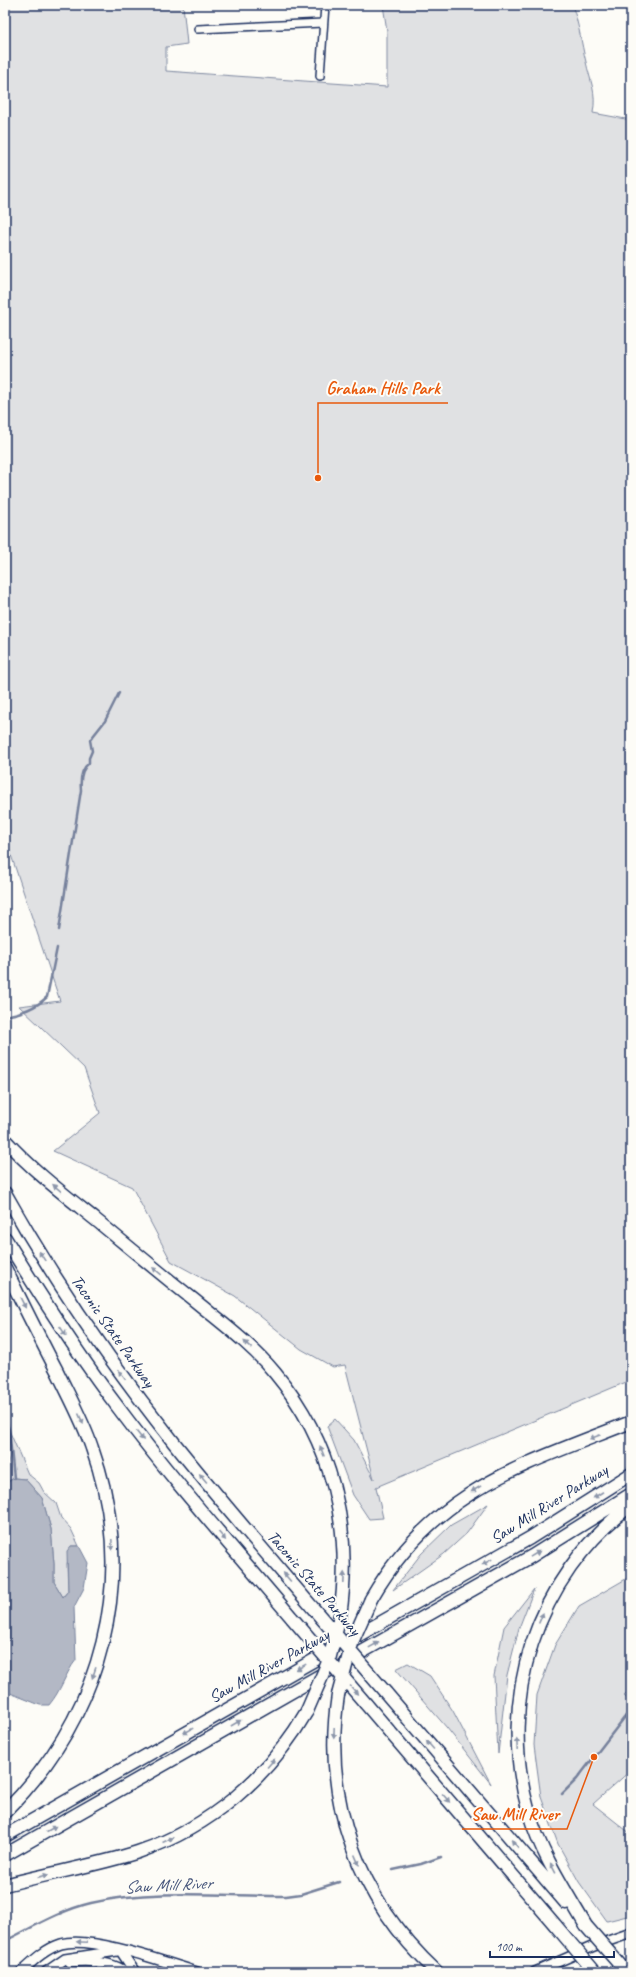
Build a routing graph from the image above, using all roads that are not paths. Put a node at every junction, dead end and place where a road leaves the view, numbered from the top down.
1 (323, 7) edge
2 (323, 24) junction
3 (198, 29) dead end
4 (320, 76) dead end
5 (5, 1140) edge
6 (5, 1193) edge
7 (5, 1238) edge
8 (5, 1268) edge
9 (631, 1422) edge
10 (631, 1474) edge
11 (631, 1494) edge
12 (631, 1505) edge
13 (5, 1812) edge
14 (5, 1836) edge
15 (5, 1855) edge
16 (5, 1885) edge
17 (586, 1926) junction
18 (631, 1933) edge
19 (120, 1950) junction
20 (55, 1965) junction
21 (624, 1969) edge
22 (21, 1972) edge
23 (46, 1972) edge
24 (126, 1972) edge
25 (135, 1972) edge
26 (196, 1972) edge
27 (437, 1972) edge
28 (536, 1972) edge
29 (596, 1972) edge

1 - 2 street
2 - 3 street
2 - 4 street
16 -> 5 highway, bridge
17 -> 6 highway, Taconic State Parkway, bridge
7 -> 29 highway, bridge
8 -> 13 highway
9 -> 27 highway, bridge
10 -> 14 highway, Saw Mill River Parkway
15 -> 11 highway, Saw Mill River Parkway
17 -> 12 highway
17 - 21 highway, Taconic State Parkway, bridge
18 - 28 main road
19 - 20 main road
19 -> 22 main road
19 - 25 main road
19 - 26 main road
20 - 23 main road
20 - 24 main road

